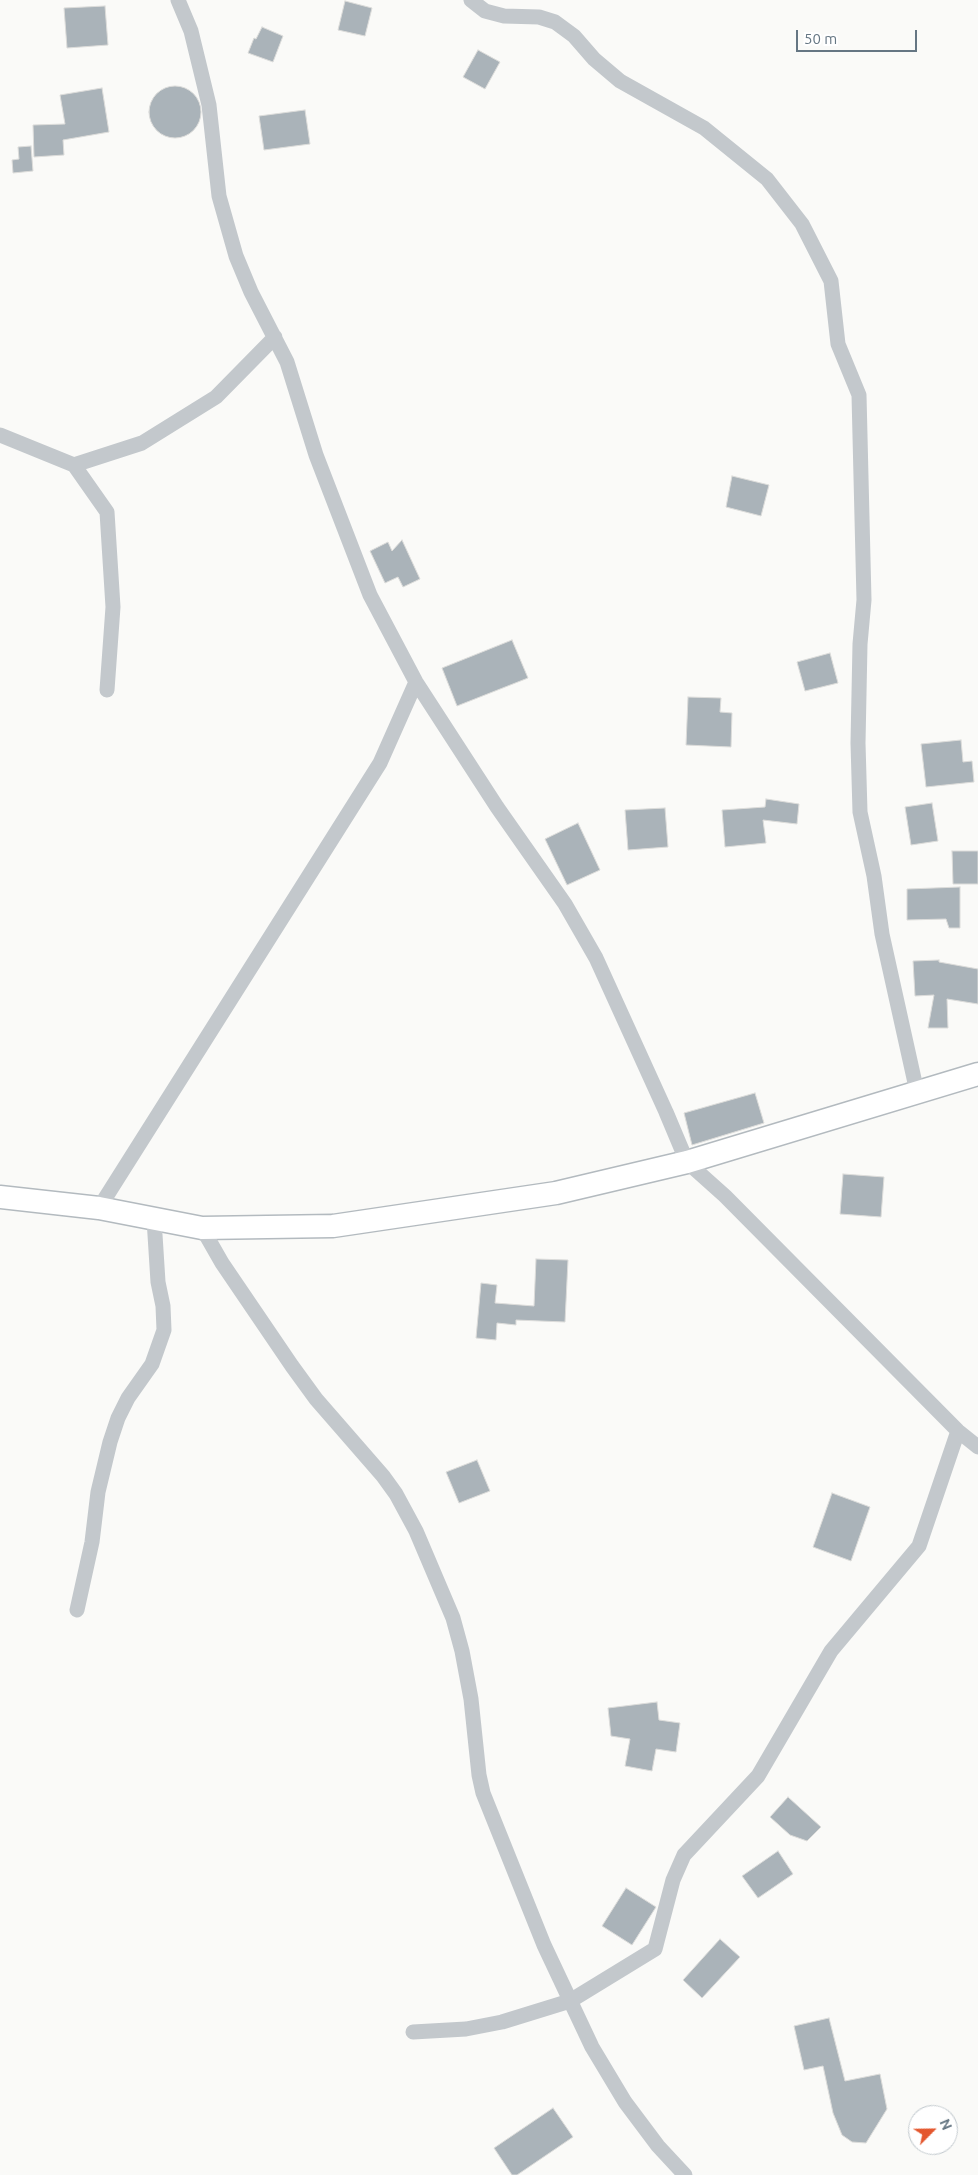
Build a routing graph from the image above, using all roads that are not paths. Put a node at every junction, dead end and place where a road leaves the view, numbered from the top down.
1 (178, 0) edge
2 (471, 0) edge
3 (276, 337) junction
4 (0, 435) edge
5 (74, 465) junction
6 (416, 682) junction
7 (107, 690) dead end
8 (978, 1074) edge
9 (917, 1092) junction
10 (687, 1162) junction
11 (0, 1197) edge
12 (99, 1208) junction
13 (154, 1219) junction
14 (202, 1228) junction
15 (958, 1431) junction
16 (978, 1447) edge
17 (77, 1610) dead end
18 (570, 2001) junction
19 (413, 2032) dead end
20 (685, 2175) edge

1 - 3 street
2 - 9 street
3 - 5 street
3 - 6 street
4 - 5 street
5 - 7 street
6 - 10 street
6 - 12 street
8 - 9 main road
9 - 10 main road
10 - 14 main road
10 - 15 street
11 - 12 main road
12 - 13 main road
13 - 14 main road
13 - 17 street
14 - 18 street
15 - 16 street
15 - 18 street
18 - 19 street
18 - 20 street

